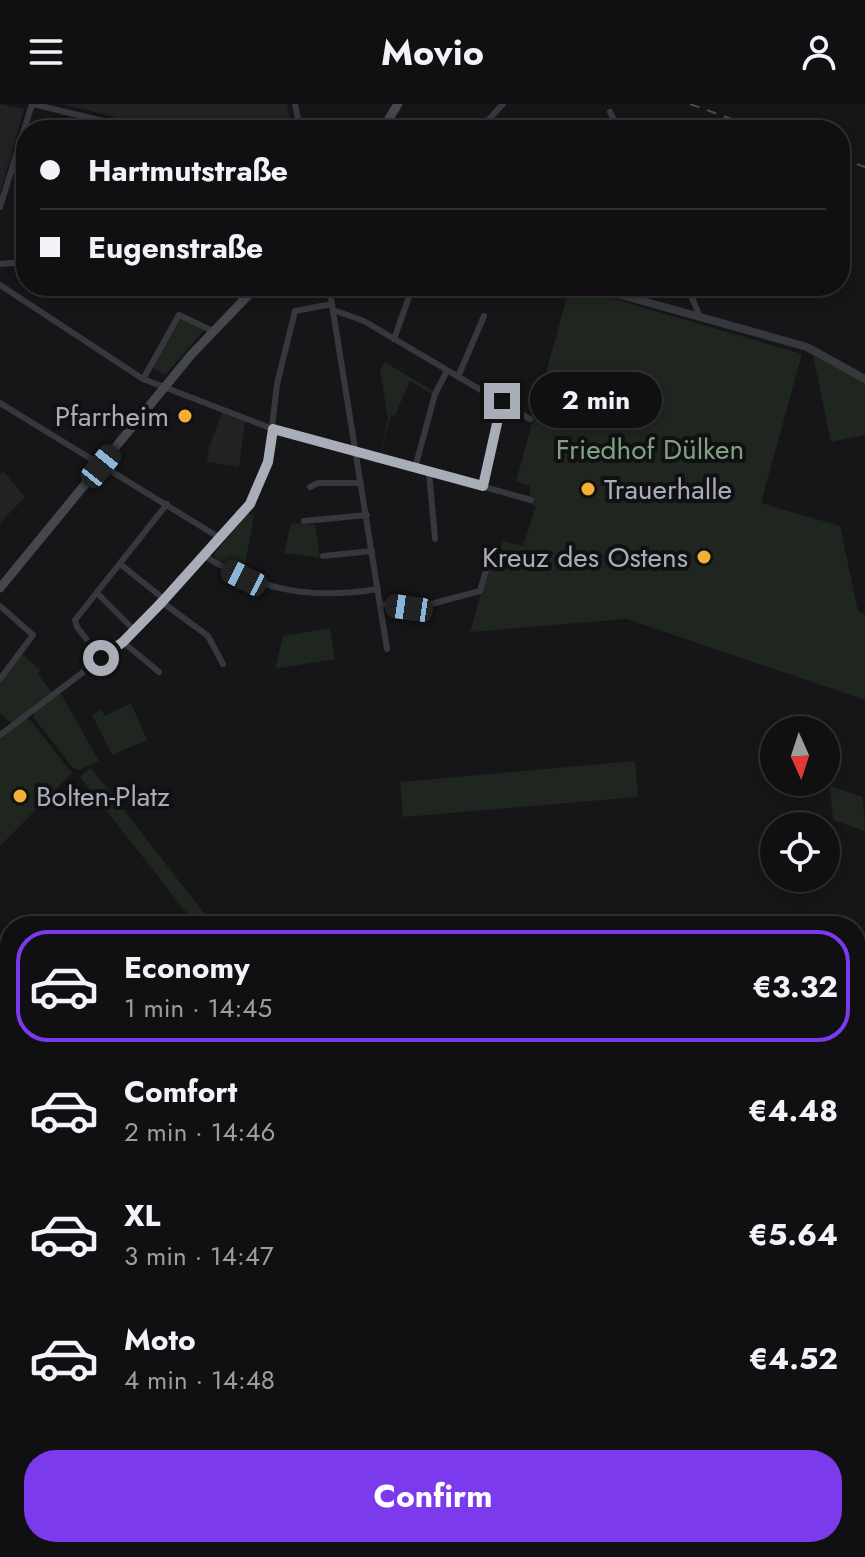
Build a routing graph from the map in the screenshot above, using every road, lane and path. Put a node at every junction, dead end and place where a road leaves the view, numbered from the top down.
1 (33, 104) edge
2 (503, 104) edge
3 (610, 112) dead end
4 (99, 120) edge
5 (488, 120) edge
6 (614, 120) edge
7 (16, 157) edge
8 (0, 207) edge
9 (17, 296) edge
10 (247, 296) edge
11 (331, 296) edge
12 (625, 296) edge
13 (691, 296) edge
14 (409, 297) dead end
15 (333, 307) junction
16 (484, 316) dead end
17 (700, 317) junction
18 (213, 331) junction
19 (394, 339) junction
20 (447, 371) junction
21 (458, 377) junction
22 (143, 379) junction
23 (865, 379) edge
24 (165, 387) junction
25 (502, 401) junction
26 (0, 403) edge
27 (530, 419) dead end
28 (273, 429) junction
29 (356, 450) junction
30 (101, 466) junction
31 (415, 468) junction
32 (429, 472) junction
33 (361, 483) junction
34 (483, 486) junction
35 (310, 487) dead end
36 (531, 500) dead end
37 (167, 504) junction
38 (367, 515) junction
39 (304, 521) dead end
40 (220, 538) junction
41 (435, 539) dead end
42 (372, 551) junction
43 (203, 555) junction
44 (323, 556) dead end
45 (489, 560) dead end
46 (120, 564) junction
47 (0, 588) edge
48 (378, 589) junction
49 (97, 593) junction
50 (163, 601) junction
51 (380, 604) junction
52 (0, 606) edge
53 (134, 630) junction
54 (123, 642) junction
55 (387, 649) dead end
56 (101, 658) junction
57 (223, 664) dead end
58 (159, 672) dead end
59 (0, 679) edge
60 (0, 735) edge

1 - 4 street
2 - 5 street
3 - 6 street
7 - 8 street
9 - 22 street
10 - 18 main road
11 - 15 street
12 - 17 street
13 - 17 street
14 - 19 street
15 - 19 street
15 - 28 street
15 - 29 street
16 - 21 street
17 - 23 street
18 - 22 street
18 - 24 main road
19 - 20 street
20 - 21 street
20 - 31 street
21 - 25 street
22 - 24 street
24 - 28 street
24 - 30 main road
25 - 27 street
25 - 34 street
26 - 30 street
28 - 29 street
28 - 40 street
29 - 31 street
29 - 33 street
30 - 37 street
30 - 47 main road
31 - 32 street
32 - 34 street
32 - 41 street
33 - 35 street
33 - 38 street
34 - 36 street
37 - 40 street
37 - 46 street
38 - 39 street
38 - 42 street
40 - 43 street
42 - 44 street
42 - 48 street
43 - 48 street
43 - 50 street
45 - 51 street
46 - 49 street
46 - 50 street
48 - 51 street
49 - 53 street
49 - 56 street
50 - 53 street
50 - 57 street
51 - 55 street
52 - 59 street
53 - 54 street
54 - 56 street
54 - 58 street
56 - 60 street

